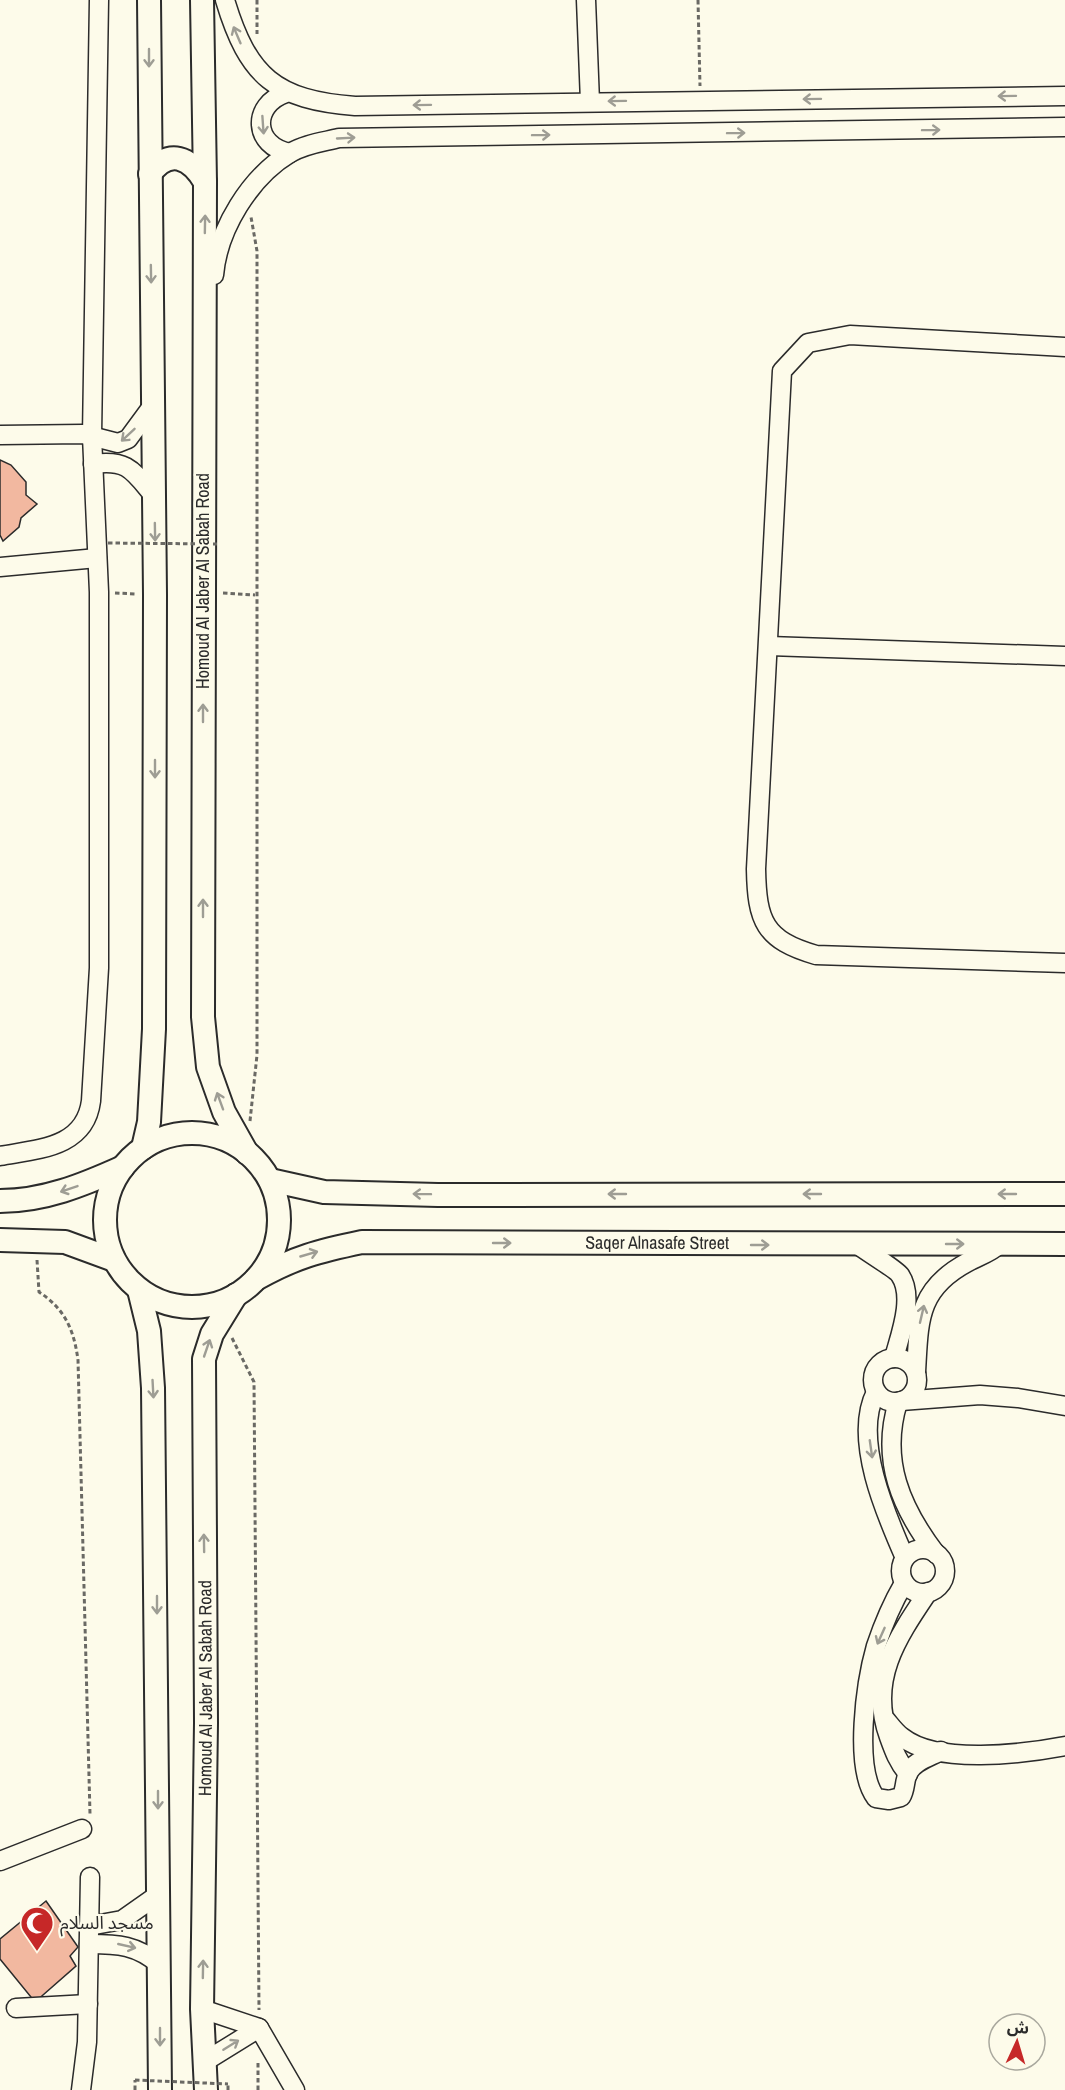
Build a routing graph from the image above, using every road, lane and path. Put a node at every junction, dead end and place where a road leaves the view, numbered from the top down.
1 (99, 0) edge
2 (149, 0) edge
3 (202, 0) edge
4 (225, 0) edge
5 (586, 0) edge
6 (698, 0) edge
7 (286, 93) junction
8 (1065, 96) edge
9 (700, 100) junction
10 (590, 102) junction
11 (1065, 127) edge
12 (290, 153) junction
13 (150, 174) junction
14 (205, 182) junction
15 (247, 194) junction
16 (1065, 347) edge
17 (153, 405) junction
18 (0, 435) edge
19 (92, 436) junction
20 (93, 464) junction
21 (202, 468) junction
22 (154, 496) junction
23 (217, 544) dead end
24 (102, 550) junction
25 (0, 567) edge
26 (108, 593) dead end
27 (203, 594) junction
28 (155, 595) junction
29 (255, 595) junction
30 (769, 646) junction
31 (1065, 656) edge
32 (1065, 963) edge
33 (143, 1148) junction
34 (247, 1153) junction
35 (0, 1156) edge
36 (123, 1167) junction
37 (270, 1180) junction
38 (1065, 1194) edge
39 (0, 1201) edge
40 (0, 1240) edge
41 (37, 1240) junction
42 (1000, 1244) junction
43 (1065, 1244) edge
44 (858, 1245) junction
45 (114, 1260) junction
46 (256, 1279) junction
47 (139, 1290) junction
48 (236, 1296) junction
49 (221, 1317) junction
50 (894, 1358) junction
51 (916, 1374) junction
52 (876, 1392) junction
53 (951, 1398) junction
54 (900, 1402) junction
55 (1065, 1406) edge
56 (936, 1554) junction
57 (905, 1558) junction
58 (904, 1583) junction
59 (928, 1592) junction
60 (881, 1716) junction
61 (1065, 1746) edge
62 (941, 1751) junction
63 (908, 1774) junction
64 (82, 1829) joint
65 (0, 1861) edge
66 (90, 1877) dead end
67 (159, 1894) junction
68 (89, 1935) junction
69 (159, 1965) junction
70 (88, 2004) junction
71 (16, 2008) dead end
72 (202, 2009) junction
73 (259, 2028) junction
74 (258, 2059) dead end
75 (204, 2062) junction
76 (217, 2087) edge
77 (81, 2090) edge
78 (135, 2090) edge
79 (160, 2090) edge
80 (228, 2090) edge
81 (258, 2090) edge
82 (295, 2090) edge

1 - 19 street
2 -> 13 main road
3 - 14 main road, Homoud Al Jaber Al Sabah Road
7 -> 4 street
5 - 10 street
6 - 9 path
10 -> 7 street
7 -> 12 street
8 -> 9 street
9 -> 10 street
12 -> 11 street
12 - 15 street
13 - 14 main road
13 -> 17 main road
21 -> 14 main road, Homoud Al Jaber Al Sabah Road
15 - 21 street
15 - 29 path
16 - 30 street
17 -> 19 street
17 - 22 main road
18 - 19 street
19 - 20 street
20 - 22 street
20 - 24 street
21 - 27 main road, Homoud Al Jaber Al Sabah Road
22 -> 28 main road
23 - 24 path, bridge
24 - 25 street
24 - 35 street
26 - 28 path
27 - 29 path
34 -> 27 main road, Homoud Al Jaber Al Sabah Road
28 -> 33 main road
29 - 34 path
30 - 31 street
30 - 32 street
33 - 34 main road
33 - 36 main road
34 - 37 main road
36 -> 39 main road
36 - 45 main road
38 -> 37 main road
37 - 46 main road
40 - 41 main road
41 - 45 main road
41 - 64 path
42 - 43 main road, Saqer Alnasafe Street
44 -> 42 main road, Saqer Alnasafe Street
51 -> 42 street
46 -> 44 main road, Saqer Alnasafe Street
44 - 50 street
45 - 47 main road
46 - 48 main road
47 - 48 main road
47 -> 67 main road
48 - 49 main road, Homoud Al Jaber Al Sabah Road
72 -> 49 main road, Homoud Al Jaber Al Sabah Road
49 - 73 path
50 - 51 street
50 - 52 street
51 - 53 street
51 - 54 street
52 - 54 street
52 -> 57 street
53 - 54 street
53 - 55 street
54 - 56 street
56 - 57 street
56 - 59 street
57 - 58 street
58 - 59 street
58 -> 63 street
59 - 60 street
60 - 62 street
60 - 63 street
61 - 62 street
62 - 63 street
64 - 65 street
66 - 68 street
67 - 68 street
67 - 69 main road
68 -> 69 street
68 - 70 street
69 -> 79 main road
70 - 71 street
70 - 77 street
72 - 73 street
72 - 75 main road, Homoud Al Jaber Al Sabah Road
75 -> 73 street
73 - 82 street
74 - 81 path
75 - 76 main road, Homoud Al Jaber Al Sabah Road
76 - 78 path, bridge
76 - 80 path

